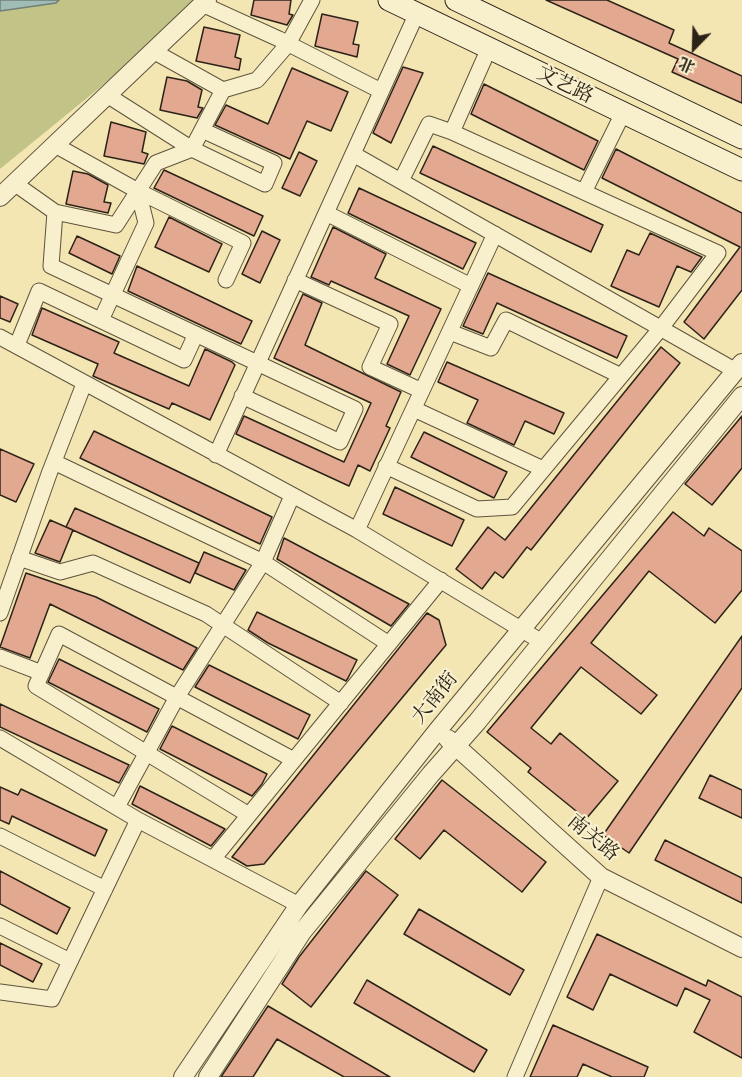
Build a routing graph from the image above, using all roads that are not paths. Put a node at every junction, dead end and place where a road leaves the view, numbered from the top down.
1 (312, 0) edge
2 (389, 0) edge
3 (456, 0) edge
4 (205, 2) edge
5 (417, 13) junction
6 (288, 44) junction
7 (489, 48) junction
8 (153, 51) junction
9 (223, 90) junction
10 (381, 92) junction
11 (107, 95) junction
12 (623, 113) junction
13 (202, 130) junction
14 (452, 132) junction
15 (742, 138) edge
16 (55, 145) junction
17 (192, 149) junction
18 (353, 154) junction
19 (742, 170) edge
20 (401, 181) junction
21 (14, 183) junction
22 (138, 191) junction
23 (584, 192) junction
24 (0, 197) edge
25 (55, 212) junction
26 (326, 213) junction
27 (495, 234) junction
28 (51, 266) junction
29 (226, 280) dead end
30 (295, 280) junction
31 (471, 286) junction
32 (39, 291) junction
33 (113, 295) junction
34 (101, 320) junction
35 (661, 328) junction
36 (450, 332) junction
37 (196, 334) junction
38 (0, 337) edge
39 (17, 345) junction
40 (258, 363) junction
41 (739, 367) edge
42 (621, 376) junction
43 (84, 384) junction
44 (422, 391) junction
45 (242, 396) junction
46 (742, 396) edge
47 (414, 409) junction
48 (216, 455) junction
49 (54, 462) junction
50 (387, 466) junction
51 (543, 469) junction
52 (292, 496) junction
53 (357, 530) junction
54 (20, 558) junction
55 (263, 562) junction
56 (441, 580) junction
57 (0, 613) edge
58 (223, 625) junction
59 (522, 628) junction
60 (542, 642) junction
61 (389, 644) junction
62 (0, 657) edge
63 (42, 673) junction
64 (177, 697) junction
65 (341, 703) junction
66 (438, 730) junction
67 (0, 738) edge
68 (455, 746) junction
69 (147, 753) junction
70 (294, 760) junction
71 (117, 807) junction
72 (249, 815) junction
73 (138, 820) junction
74 (0, 836) edge
75 (213, 860) junction
76 (600, 877) junction
77 (105, 889) junction
78 (299, 904) junction
79 (0, 926) edge
80 (742, 948) edge
81 (70, 961) junction
82 (0, 992) edge
83 (183, 1077) edge
84 (208, 1077) edge
85 (515, 1077) edge

1 - 6 street
2 - 5 main road, 文艺路
3 - 15 main road, 文艺路
4 - 6 street
4 - 8 street
5 - 7 main road, 文艺路
5 - 10 street
6 - 9 street
6 - 10 street
7 - 12 main road, 文艺路
7 - 14 street
8 - 9 street
8 - 11 street
9 - 13 street
10 - 18 street
11 - 16 street
11 - 17 street
12 - 19 main road, 文艺路
12 - 23 street
13 - 17 street
13 - 17 street
14 - 20 street
14 - 23 street
16 - 21 street
16 - 22 street
17 - 22 street
18 - 20 street
18 - 26 street
20 - 27 street
21 - 24 street
21 - 25 street
22 - 25 street
22 - 29 street
22 - 33 street
23 - 35 street
25 - 28 street
26 - 30 street
26 - 31 street
27 - 31 street
27 - 35 street
28 - 32 street
28 - 33 street
30 - 40 street
30 - 44 street
31 - 36 street
32 - 34 street
32 - 39 street
33 - 34 street
33 - 37 street
34 - 37 street
35 - 41 street
35 - 42 street
36 - 42 street
36 - 44 street
37 - 40 street
38 - 39 street
39 - 43 street
40 - 45 street
40 - 45 street
41 - 59 street, 大南街
42 - 51 street
43 - 48 street
43 - 49 street
44 - 47 street
45 - 48 street
46 - 60 street
47 - 50 street
47 - 51 street
48 - 52 street
49 - 54 street
49 - 55 street
50 - 51 street
50 - 53 street
52 - 53 street
52 - 55 street
53 - 56 street
54 - 57 street
54 - 58 street
55 - 58 street
55 - 61 street
56 - 59 street
56 - 61 street
58 - 64 street
58 - 65 street
59 - 60 street
59 - 66 street, 大南街
60 - 68 street
61 - 65 street
62 - 63 street
63 - 64 street
63 - 69 street
64 - 69 street
64 - 70 street
65 - 70 street
66 - 68 street, 南关路
66 - 78 street, 大南街
67 - 71 street
68 - 76 street, 南关路
68 - 84 street
69 - 71 street
69 - 72 street
70 - 72 street
71 - 73 street
72 - 75 street
73 - 75 street
73 - 77 street
74 - 77 street
75 - 78 street
76 - 80 street, 南关路
76 - 85 street
77 - 81 street
78 - 83 street, 大南街
79 - 81 street
81 - 82 street

